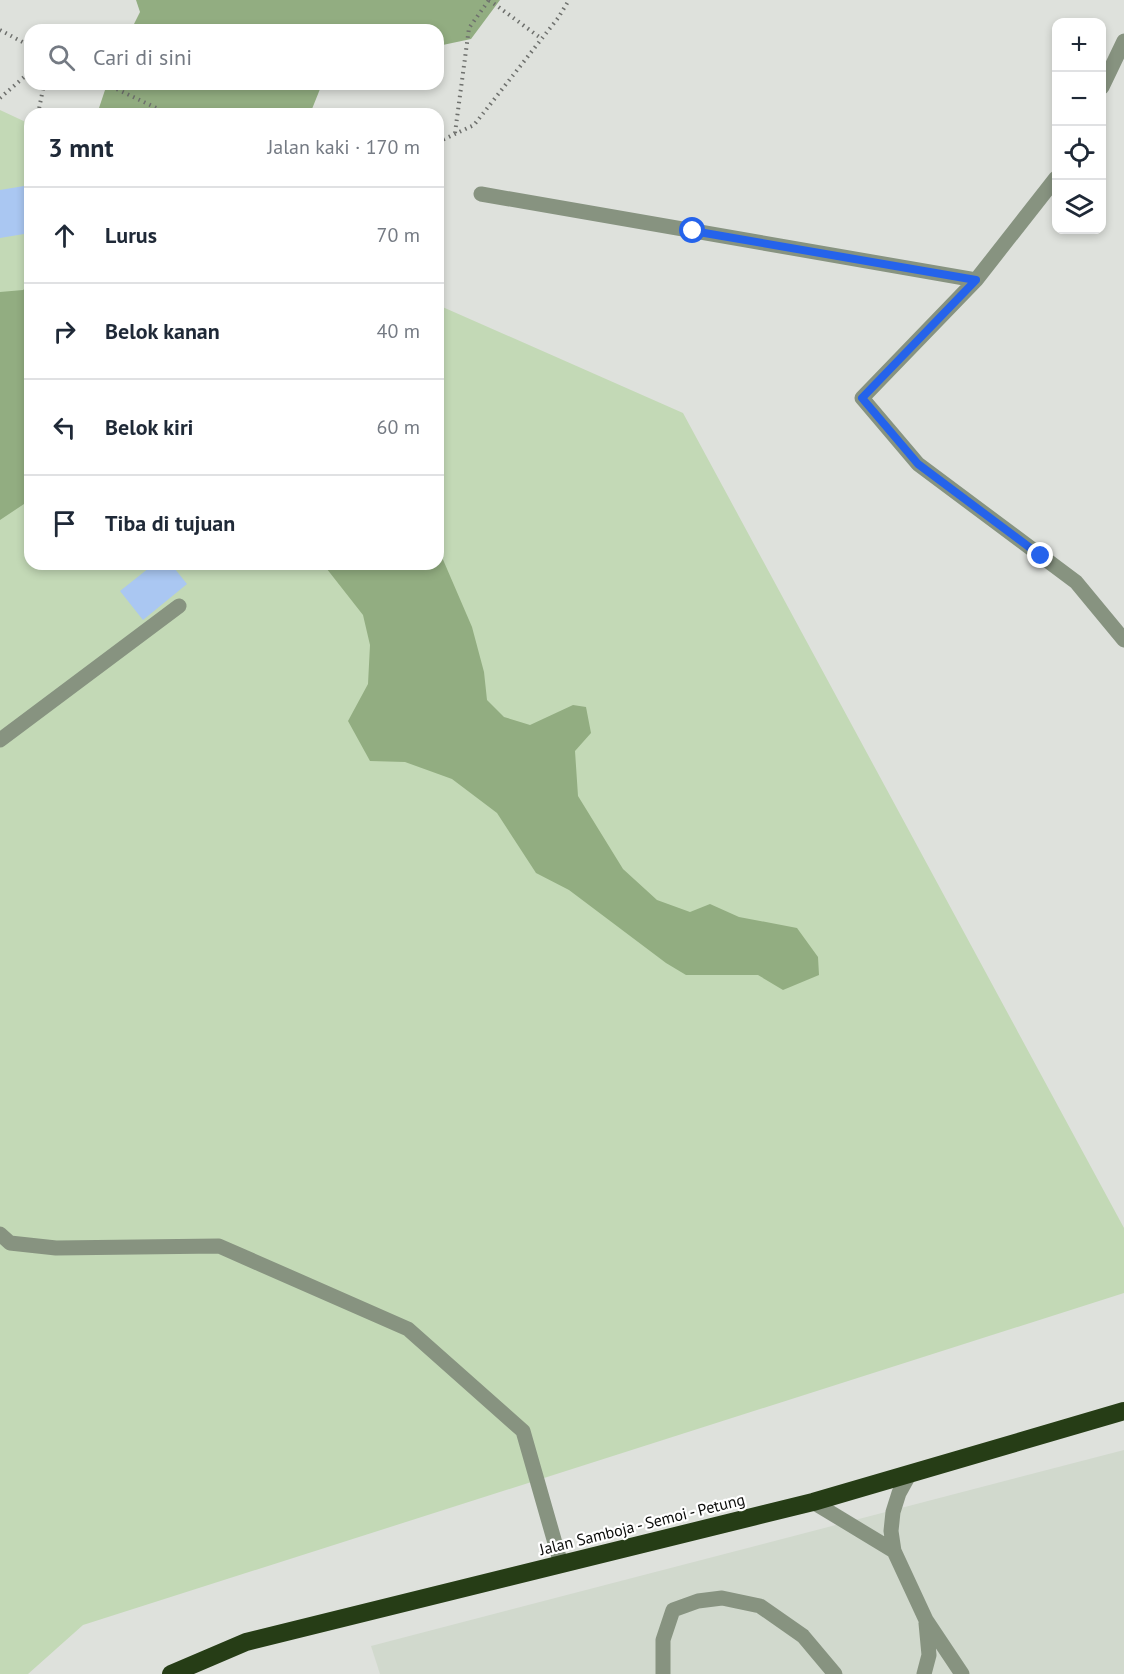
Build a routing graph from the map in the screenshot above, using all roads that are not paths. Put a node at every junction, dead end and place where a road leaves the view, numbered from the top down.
1 (1124, 41) edge
2 (1106, 77) edge
3 (1054, 180) edge
4 (481, 194) dead end
5 (976, 280) junction
6 (179, 606) dead end
7 (1124, 639) edge
8 (0, 740) edge
9 (0, 1234) edge
10 (1124, 1411) edge
11 (909, 1475) junction
12 (813, 1502) junction
13 (894, 1551) junction
14 (561, 1564) junction
15 (926, 1620) junction
16 (171, 1674) edge
17 (663, 1674) edge
18 (835, 1674) edge
19 (924, 1674) edge
20 (962, 1674) edge

1 - 2 street
3 - 5 street
4 - 5 street
5 - 7 street
6 - 8 street
9 - 14 street
10 - 11 highway, Jalan Samboja - Semoi - Petung
11 - 12 highway, Jalan Samboja - Semoi - Petung
11 - 13 street
12 - 13 street
12 - 14 highway, Jalan Samboja - Semoi - Petung
13 - 15 street
14 - 16 highway, Jalan Samboja - Semoi - Petung
15 - 19 street
15 - 20 street
17 - 18 street

